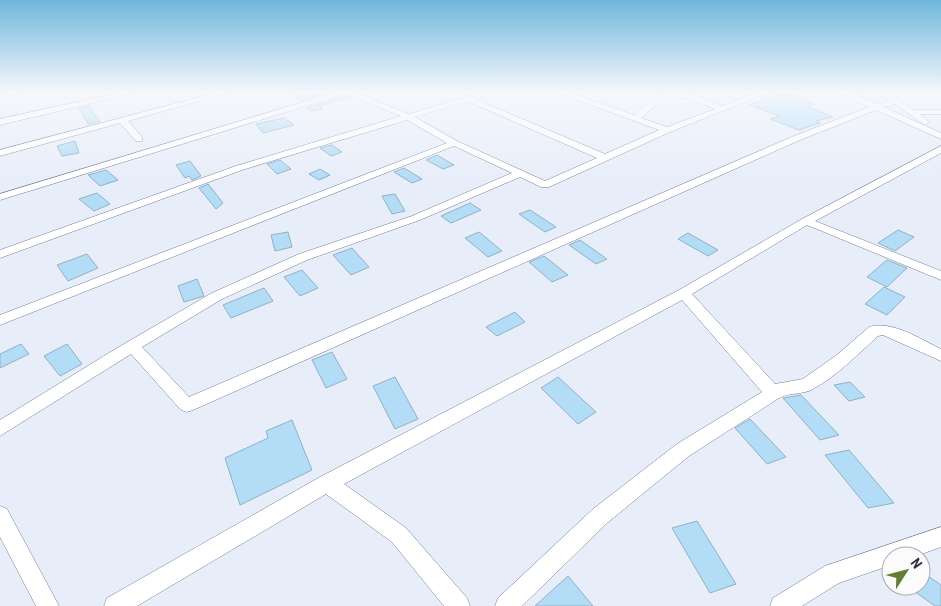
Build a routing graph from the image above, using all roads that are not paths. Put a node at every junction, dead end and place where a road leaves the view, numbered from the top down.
1 (121, 120) edge
2 (122, 120) edge
3 (251, 120) edge
4 (393, 120) edge
5 (414, 120) edge
6 (517, 120) edge
7 (642, 120) edge
8 (692, 120) edge
9 (842, 120) edge
10 (907, 120) edge
11 (922, 120) edge
12 (667, 130) junction
13 (941, 135) edge
14 (139, 139) dead end
15 (454, 143) junction
16 (941, 149) edge
17 (0, 153) edge
18 (603, 158) junction
19 (522, 174) junction
20 (0, 196) edge
21 (806, 220) junction
22 (0, 254) edge
23 (941, 276) edge
24 (684, 293) junction
25 (0, 320) edge
26 (132, 346) junction
27 (941, 355) edge
28 (773, 393) junction
29 (0, 430) edge
30 (327, 483) junction
31 (0, 516) edge
32 (941, 537) edge
33 (784, 605) edge
34 (48, 606) edge
35 (115, 606) edge
36 (459, 606) edge
37 (506, 606) edge

1 - 17 street
2 - 14 street
3 - 20 street
4 - 22 street
5 - 15 street
6 - 18 street
7 - 12 street
8 - 12 street
9 - 26 street
10 - 13 street
11 - 13 street
12 - 18 street
15 - 19 street
15 - 25 street
16 - 21 street
18 - 19 street
19 - 26 street
21 - 23 street
21 - 24 street
24 - 28 street
24 - 30 street
26 - 29 street
27 - 28 street
28 - 37 street
30 - 35 street
30 - 36 street
31 - 34 street
32 - 33 street

